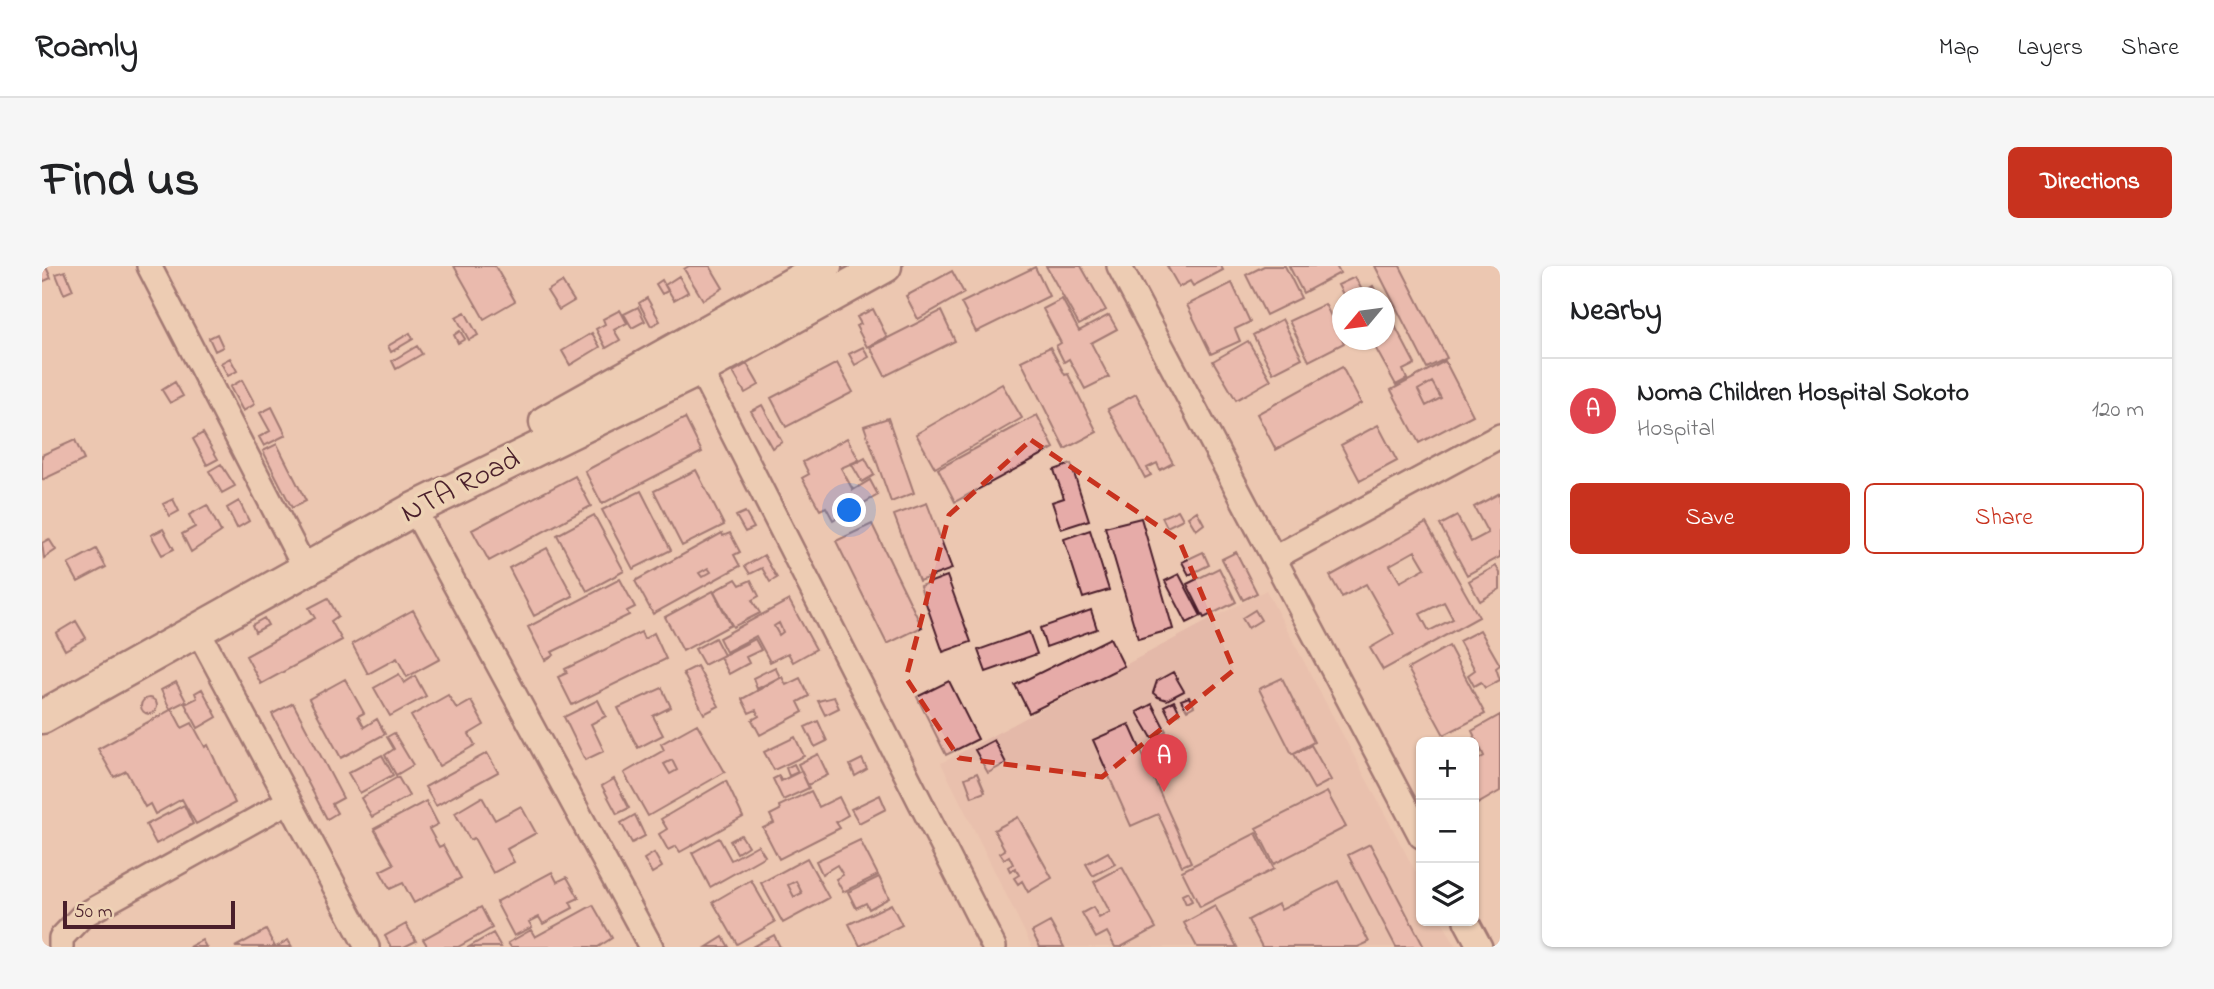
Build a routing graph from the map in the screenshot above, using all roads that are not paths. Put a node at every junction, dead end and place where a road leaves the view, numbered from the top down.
1 (149, 266) edge
2 (825, 266) edge
3 (885, 266) edge
4 (1119, 266) edge
5 (700, 369) junction
6 (1500, 436) edge
7 (414, 509) junction
8 (299, 558) junction
9 (1274, 558) junction
10 (197, 629) junction
11 (42, 698) edge
12 (42, 716) edge
13 (287, 802) junction
14 (1416, 827) edge
15 (1469, 926) edge
16 (61, 947) edge
17 (367, 947) edge
18 (651, 947) edge
19 (994, 947) edge
20 (1480, 947) edge

1 - 8 street
2 - 8 main road, NTA Road
3 - 5 main road, NTA Road
4 - 9 street
5 - 7 main road, NTA Road
5 - 19 street
6 - 9 street
7 - 10 main road, NTA Road
7 - 18 street
8 - 11 main road, NTA Road
9 - 14 street
10 - 12 main road, NTA Road
10 - 13 street
13 - 16 street
13 - 17 street
15 - 20 street

